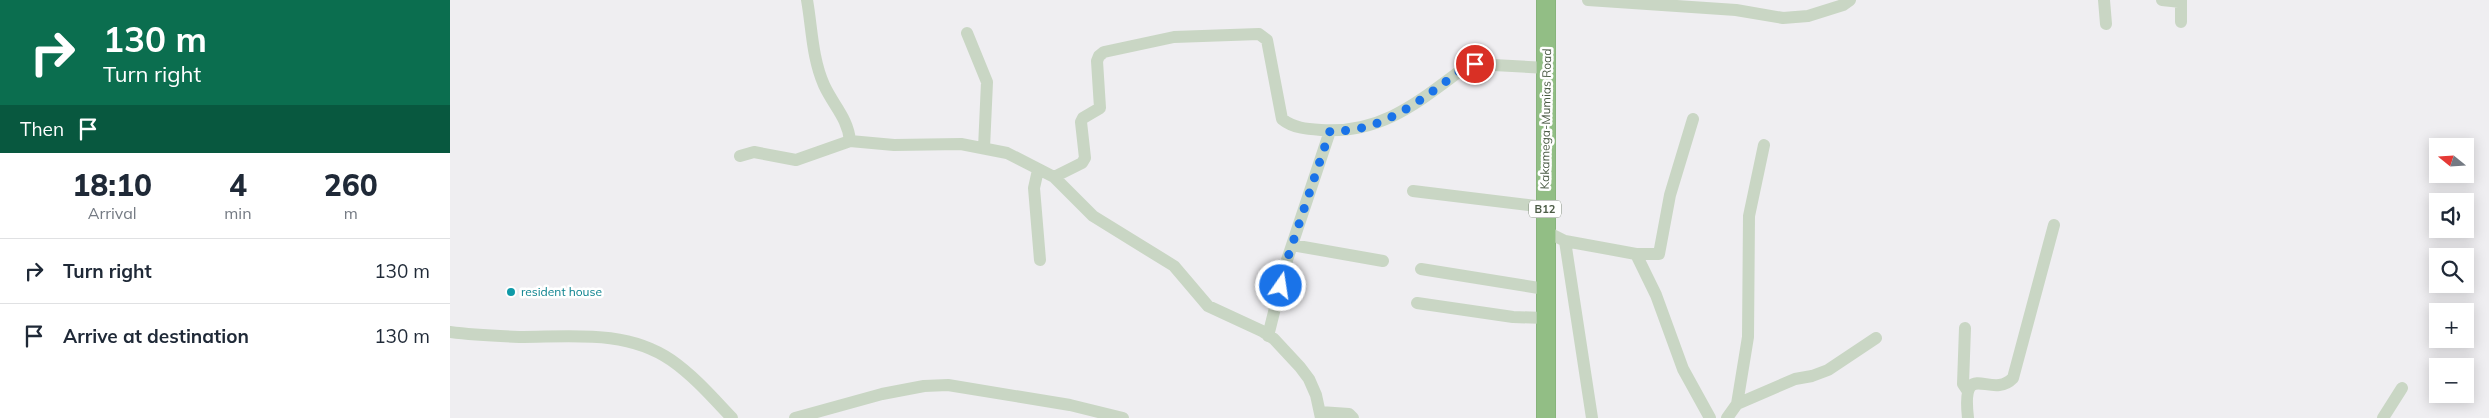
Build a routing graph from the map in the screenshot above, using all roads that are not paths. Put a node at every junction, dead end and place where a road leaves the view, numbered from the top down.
1 (807, 0) edge
2 (1546, 0) edge
3 (1588, 0) edge
4 (1850, 0) edge
5 (2104, 0) edge
6 (2162, 0) edge
7 (2181, 1) edge
8 (1737, 5) edge
9 (2181, 22) dead end
10 (2106, 24) dead end
11 (967, 33) dead end
12 (1547, 68) junction
13 (1693, 119) dead end
14 (1330, 131) junction
15 (850, 141) junction
16 (1764, 145) dead end
17 (984, 148) junction
18 (740, 156) dead end
19 (1038, 170) junction
20 (1054, 177) junction
21 (1414, 191) dead end
22 (1545, 207) junction
23 (2054, 224) dead end
24 (1545, 231) junction
25 (1565, 241) junction
26 (1292, 245) junction
27 (1636, 254) junction
28 (1040, 260) dead end
29 (1383, 262) dead end
30 (1421, 269) dead end
31 (1545, 289) junction
32 (1417, 303) dead end
33 (1545, 318) junction
34 (1965, 328) dead end
35 (450, 332) edge
36 (1268, 336) junction
37 (1876, 338) dead end
38 (2402, 388) dead end
39 (1967, 390) junction
40 (1737, 404) junction
41 (1321, 415) edge
42 (732, 418) edge
43 (796, 418) edge
44 (1122, 418) edge
45 (1353, 418) edge
46 (1546, 418) edge
47 (1592, 418) edge
48 (1710, 418) edge
49 (1727, 418) edge
50 (1968, 418) edge
51 (2383, 418) edge

1 - 15 street
2 - 12 highway, Kakamega-Mumias Road / B12
3 - 8 street
4 - 8 street
5 - 10 street
6 - 7 street
7 - 9 street
11 - 17 street
12 - 14 street
12 - 22 highway, Kakamega-Mumias Road / B12
13 - 27 street
14 - 20 street
14 - 26 street
15 - 17 street
15 - 18 street
16 - 40 street
17 - 19 street
19 - 20 street
19 - 28 street
20 - 36 street
21 - 22 street
22 - 24 highway, Kakamega-Mumias Road / B12
23 - 39 street
24 - 25 street
24 - 31 highway, Kakamega-Mumias Road / B12
25 - 27 street
25 - 47 street
26 - 29 street
26 - 36 street
27 - 48 street
30 - 31 street
31 - 33 highway, Kakamega-Mumias Road / B12
32 - 33 street
33 - 46 highway, Kakamega-Mumias Road / B12
34 - 39 street
35 - 42 street
36 - 41 street
37 - 40 street
38 - 51 street
39 - 50 street
40 - 49 street
41 - 45 street
43 - 44 street

